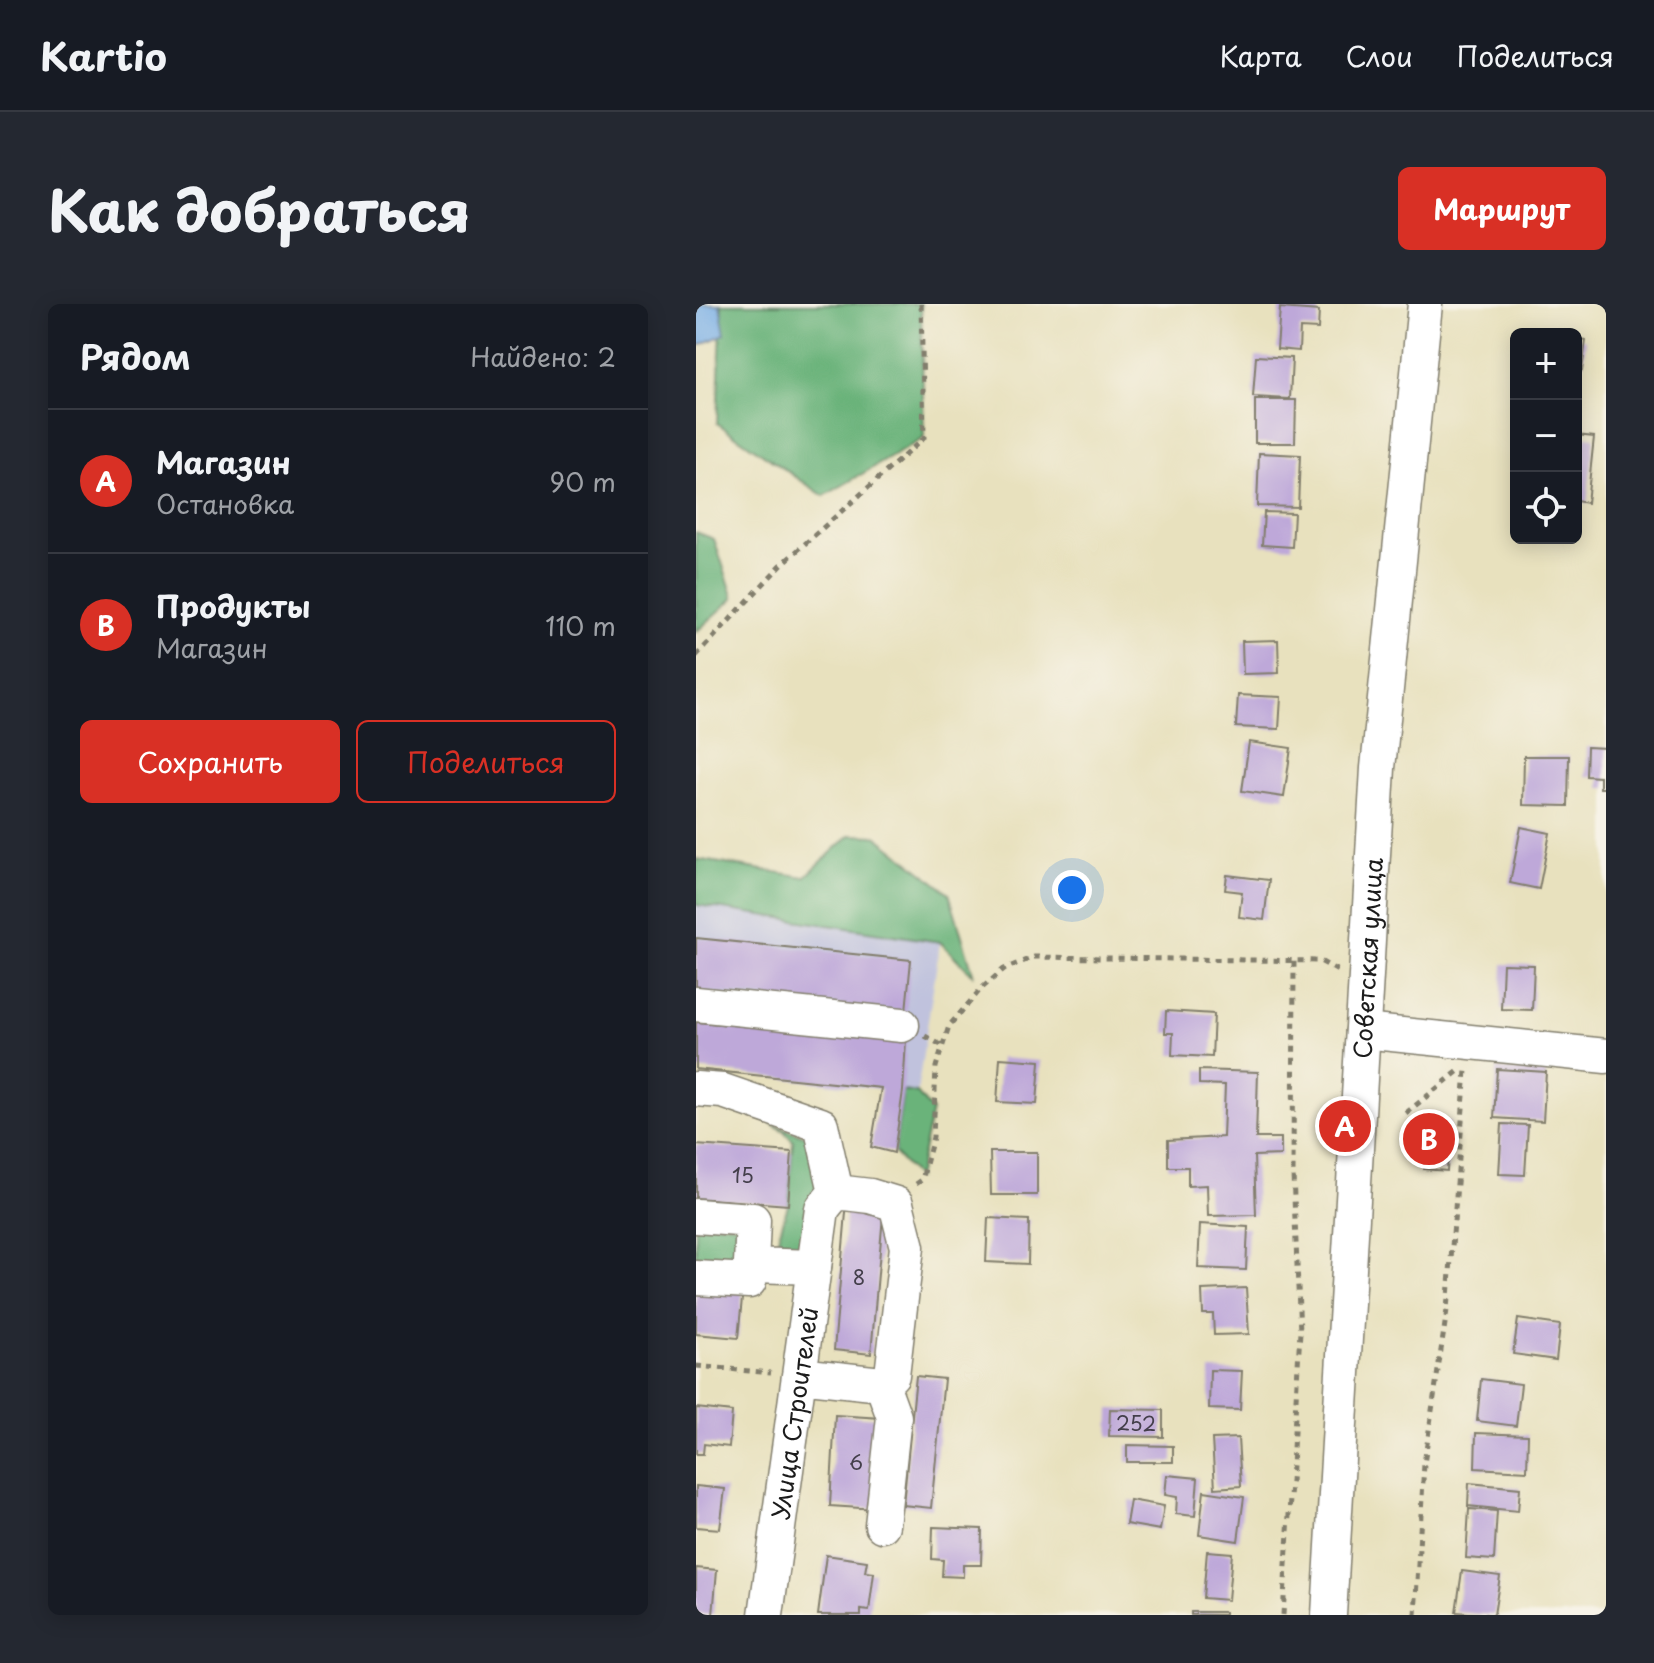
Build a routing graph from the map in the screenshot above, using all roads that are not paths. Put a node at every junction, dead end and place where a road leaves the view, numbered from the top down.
1 (1425, 304) edge
2 (696, 1004) edge
3 (902, 1025) dead end
4 (1363, 1031) junction
5 (1606, 1056) edge
6 (696, 1089) edge
7 (829, 1201) junction
8 (696, 1216) edge
9 (751, 1265) junction
10 (814, 1267) junction
11 (696, 1278) edge
12 (799, 1375) junction
13 (882, 1384) junction
14 (882, 1525) dead end
15 (766, 1615) edge
16 (1329, 1615) edge

1 - 4 street, Советская улица
2 - 3 street
4 - 5 street
4 - 16 street, Советская улица
6 - 7 street
7 - 10 street, Улица Строителей
7 - 13 street
8 - 9 street
9 - 10 street
9 - 11 street
10 - 12 street, Улица Строителей
12 - 13 street
12 - 15 street, Улица Строителей
13 - 14 street

